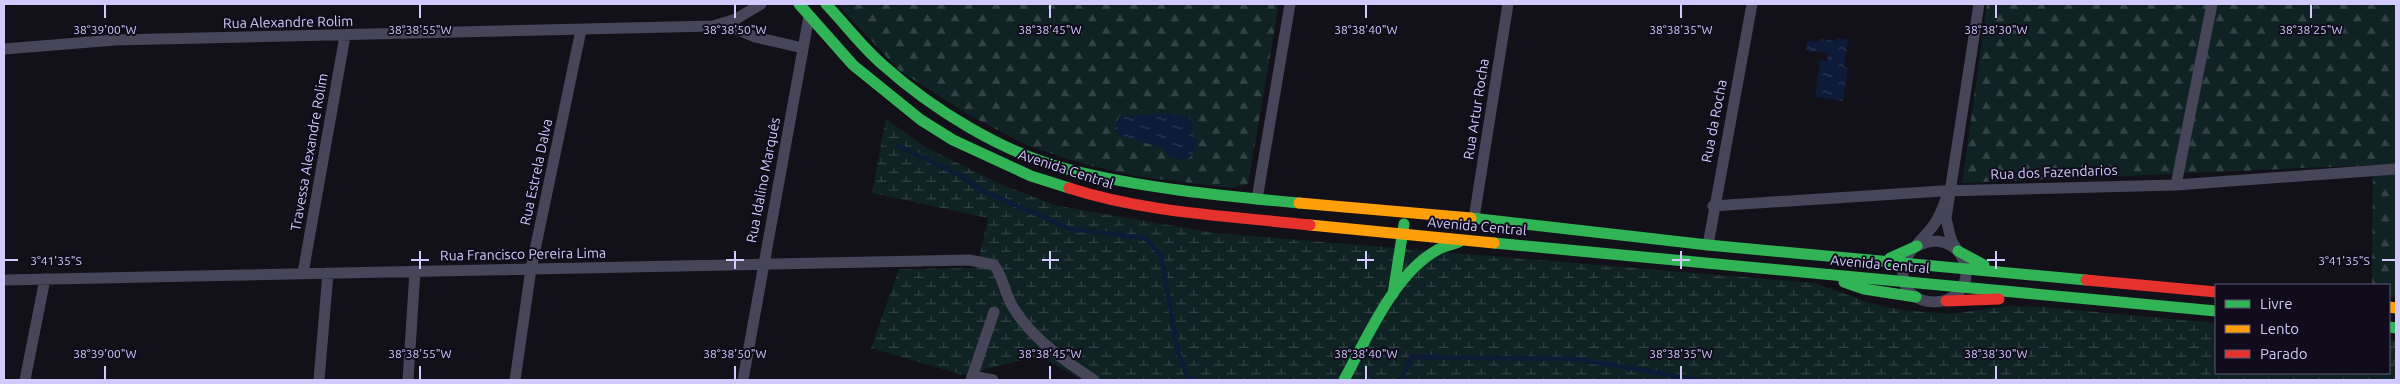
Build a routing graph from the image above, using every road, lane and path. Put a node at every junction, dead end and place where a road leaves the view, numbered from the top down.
1 (761, 4) edge
2 (799, 4) edge
3 (826, 4) edge
4 (1290, 4) edge
5 (1508, 4) edge
6 (1752, 4) edge
7 (1979, 4) edge
8 (2212, 4) edge
9 (809, 16) junction
10 (724, 24) junction
11 (581, 30) junction
12 (346, 36) junction
13 (4, 48) edge
14 (803, 48) junction
15 (2396, 169) edge
16 (2176, 185) junction
17 (1949, 191) junction
18 (1258, 200) junction
19 (1713, 206) junction
20 (1406, 212) junction
21 (1474, 218) junction
22 (1378, 232) junction
23 (1402, 234) junction
24 (1466, 240) junction
25 (1708, 245) junction
26 (1917, 246) junction
27 (1958, 252) junction
28 (1878, 260) junction
29 (1904, 262) junction
30 (762, 265) junction
31 (1966, 268) junction
32 (531, 269) junction
33 (415, 271) junction
34 (1396, 271) junction
35 (303, 273) junction
36 (328, 273) junction
37 (2026, 273) junction
38 (1815, 274) junction
39 (45, 279) junction
40 (4, 280) edge
41 (1904, 281) junction
42 (1962, 287) junction
43 (2215, 292) edge
44 (2035, 294) junction
45 (1392, 296) junction
46 (1916, 297) junction
47 (1946, 301) junction
48 (2215, 311) edge
49 (994, 312) dead end
50 (972, 378) edge
51 (25, 380) edge
52 (319, 380) edge
53 (408, 380) edge
54 (515, 380) edge
55 (743, 380) edge
56 (993, 380) edge
57 (1094, 380) edge
58 (1344, 380) edge

1 - 10 street, Rua Alexandre Rolim
2 - 9 main road, Avenida Central
3 - 18 main road, Avenida Central
4 - 18 street
5 - 21 street, Rua Artur Rocha
6 - 19 street, Rua da Rocha
7 - 17 street
8 - 16 street
9 - 14 street, Rua Idalino Marquês
9 - 22 main road, Avenida Central
10 - 11 street, Rua Alexandre Rolim
10 - 14 street, Rua Alexandre Rolim
11 - 12 street, Rua Alexandre Rolim
11 - 32 street, Rua Estrela Dalva
12 - 13 street, Rua Alexandre Rolim
12 - 35 street, Travessa Alexandre Rolim
14 - 30 street, Rua Idalino Marquês
15 - 16 street, Rua dos Fazendarios
16 - 17 street, Rua dos Fazendarios
17 - 19 street, Rua dos Fazendarios
17 - 26 street
17 - 27 street
18 - 20 main road, Avenida Central
19 - 25 street, Rua da Rocha
20 - 21 main road, Avenida Central
20 - 23 main road
21 - 25 main road, Avenida Central
22 - 23 main road, Avenida Central
22 - 34 main road
23 - 24 main road, Avenida Central
23 - 34 main road
24 - 38 main road, Avenida Central
24 - 45 main road
25 - 28 main road, Avenida Central
26 - 27 street
26 - 28 main road
26 - 29 street
27 - 31 street
27 - 37 main road
28 - 29 main road, Avenida Central
29 - 31 main road, Avenida Central
29 - 41 street
30 - 32 street, Rua Francisco Pereira Lima
30 - 55 street, Rua Idalino Marquês
30 - 57 street, Rua Francisco Pereira Lima
31 - 37 main road, Avenida Central
31 - 42 street
32 - 33 street, Rua Francisco Pereira Lima
32 - 54 street, Rua Estrela Dalva
33 - 36 street, Rua Francisco Pereira Lima
33 - 53 street
34 - 45 main road
35 - 36 street, Rua Francisco Pereira Lima
35 - 39 street, Rua Francisco Pereira Lima
36 - 52 street
37 - 43 main road, Avenida Central
38 - 41 main road, Avenida Central
38 - 46 main road
39 - 40 street, Rua Francisco Pereira Lima
39 - 51 street
41 - 42 main road, Avenida Central
41 - 46 street
42 - 44 main road, Avenida Central
42 - 47 street
44 - 47 main road
44 - 48 main road, Avenida Central
45 - 58 main road
46 - 47 street
49 - 50 street
50 - 56 street

